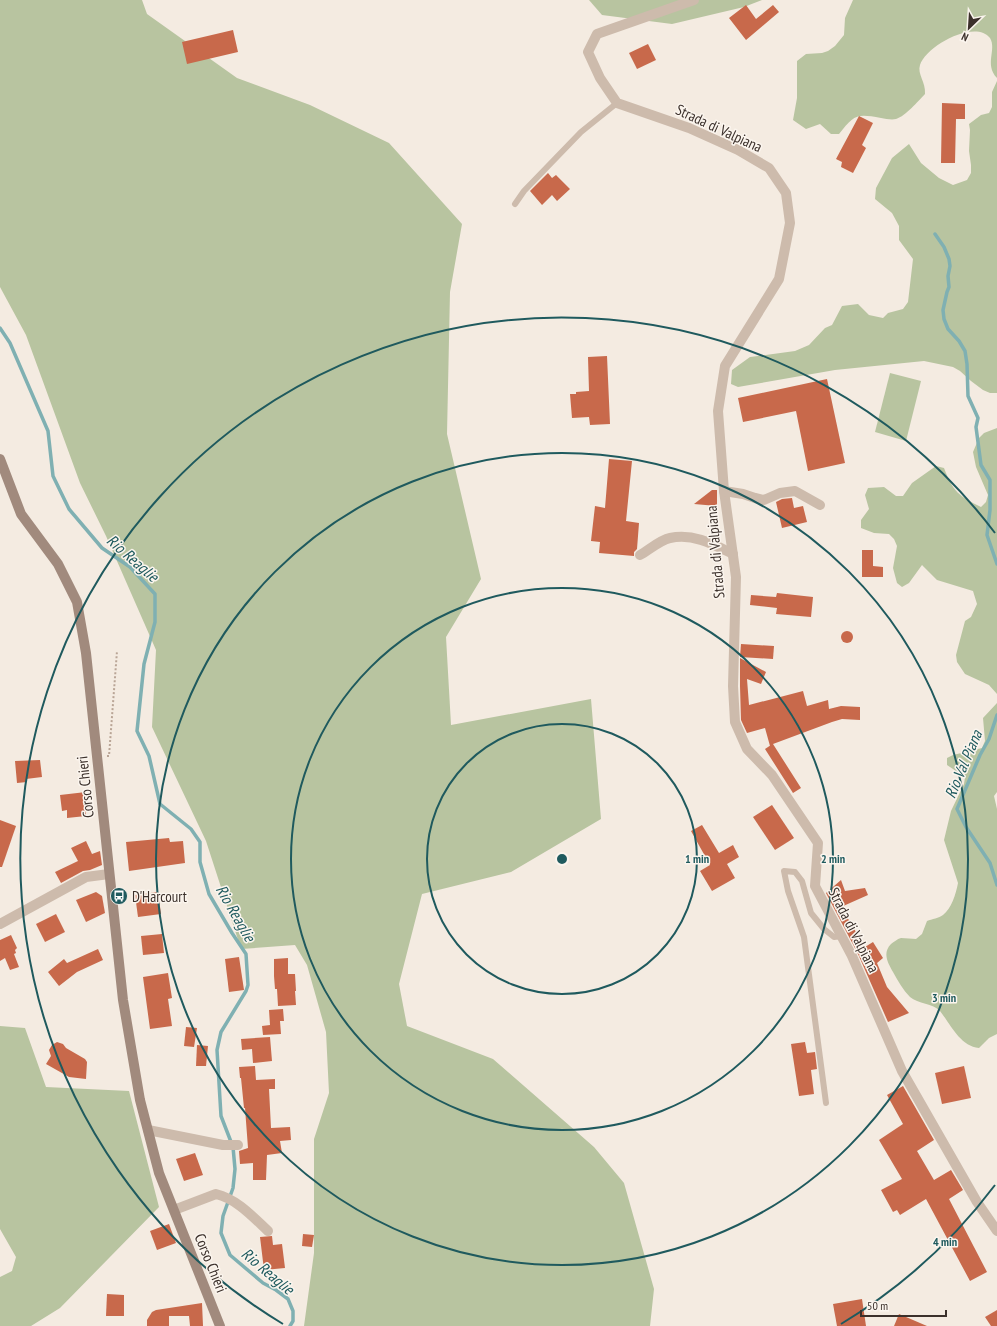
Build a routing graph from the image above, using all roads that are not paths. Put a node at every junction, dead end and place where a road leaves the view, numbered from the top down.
1 (694, 0) edge
2 (617, 102) junction
3 (514, 204) dead end
4 (0, 459) edge
5 (724, 491) junction
6 (820, 505) dead end
7 (732, 554) junction
8 (640, 556) dead end
9 (109, 874) junction
10 (0, 924) edge
11 (842, 936) junction
12 (826, 1102) dead end
13 (148, 1130) junction
14 (238, 1145) dead end
15 (174, 1210) junction
16 (997, 1231) edge
17 (268, 1232) dead end
18 (220, 1326) edge

1 - 2 street
2 - 3 lane
2 - 5 street, Strada di Valpiana
4 - 9 main road, Corso Chieri
5 - 6 street
5 - 7 street, Strada di Valpiana
7 - 8 street
7 - 11 street, Strada di Valpiana
9 - 10 street
9 - 13 main road, Corso Chieri
11 - 12 lane
11 - 16 street, Strada di Valpiana
13 - 14 street
13 - 15 main road, Corso Chieri
15 - 17 street
15 - 18 main road, Corso Chieri

